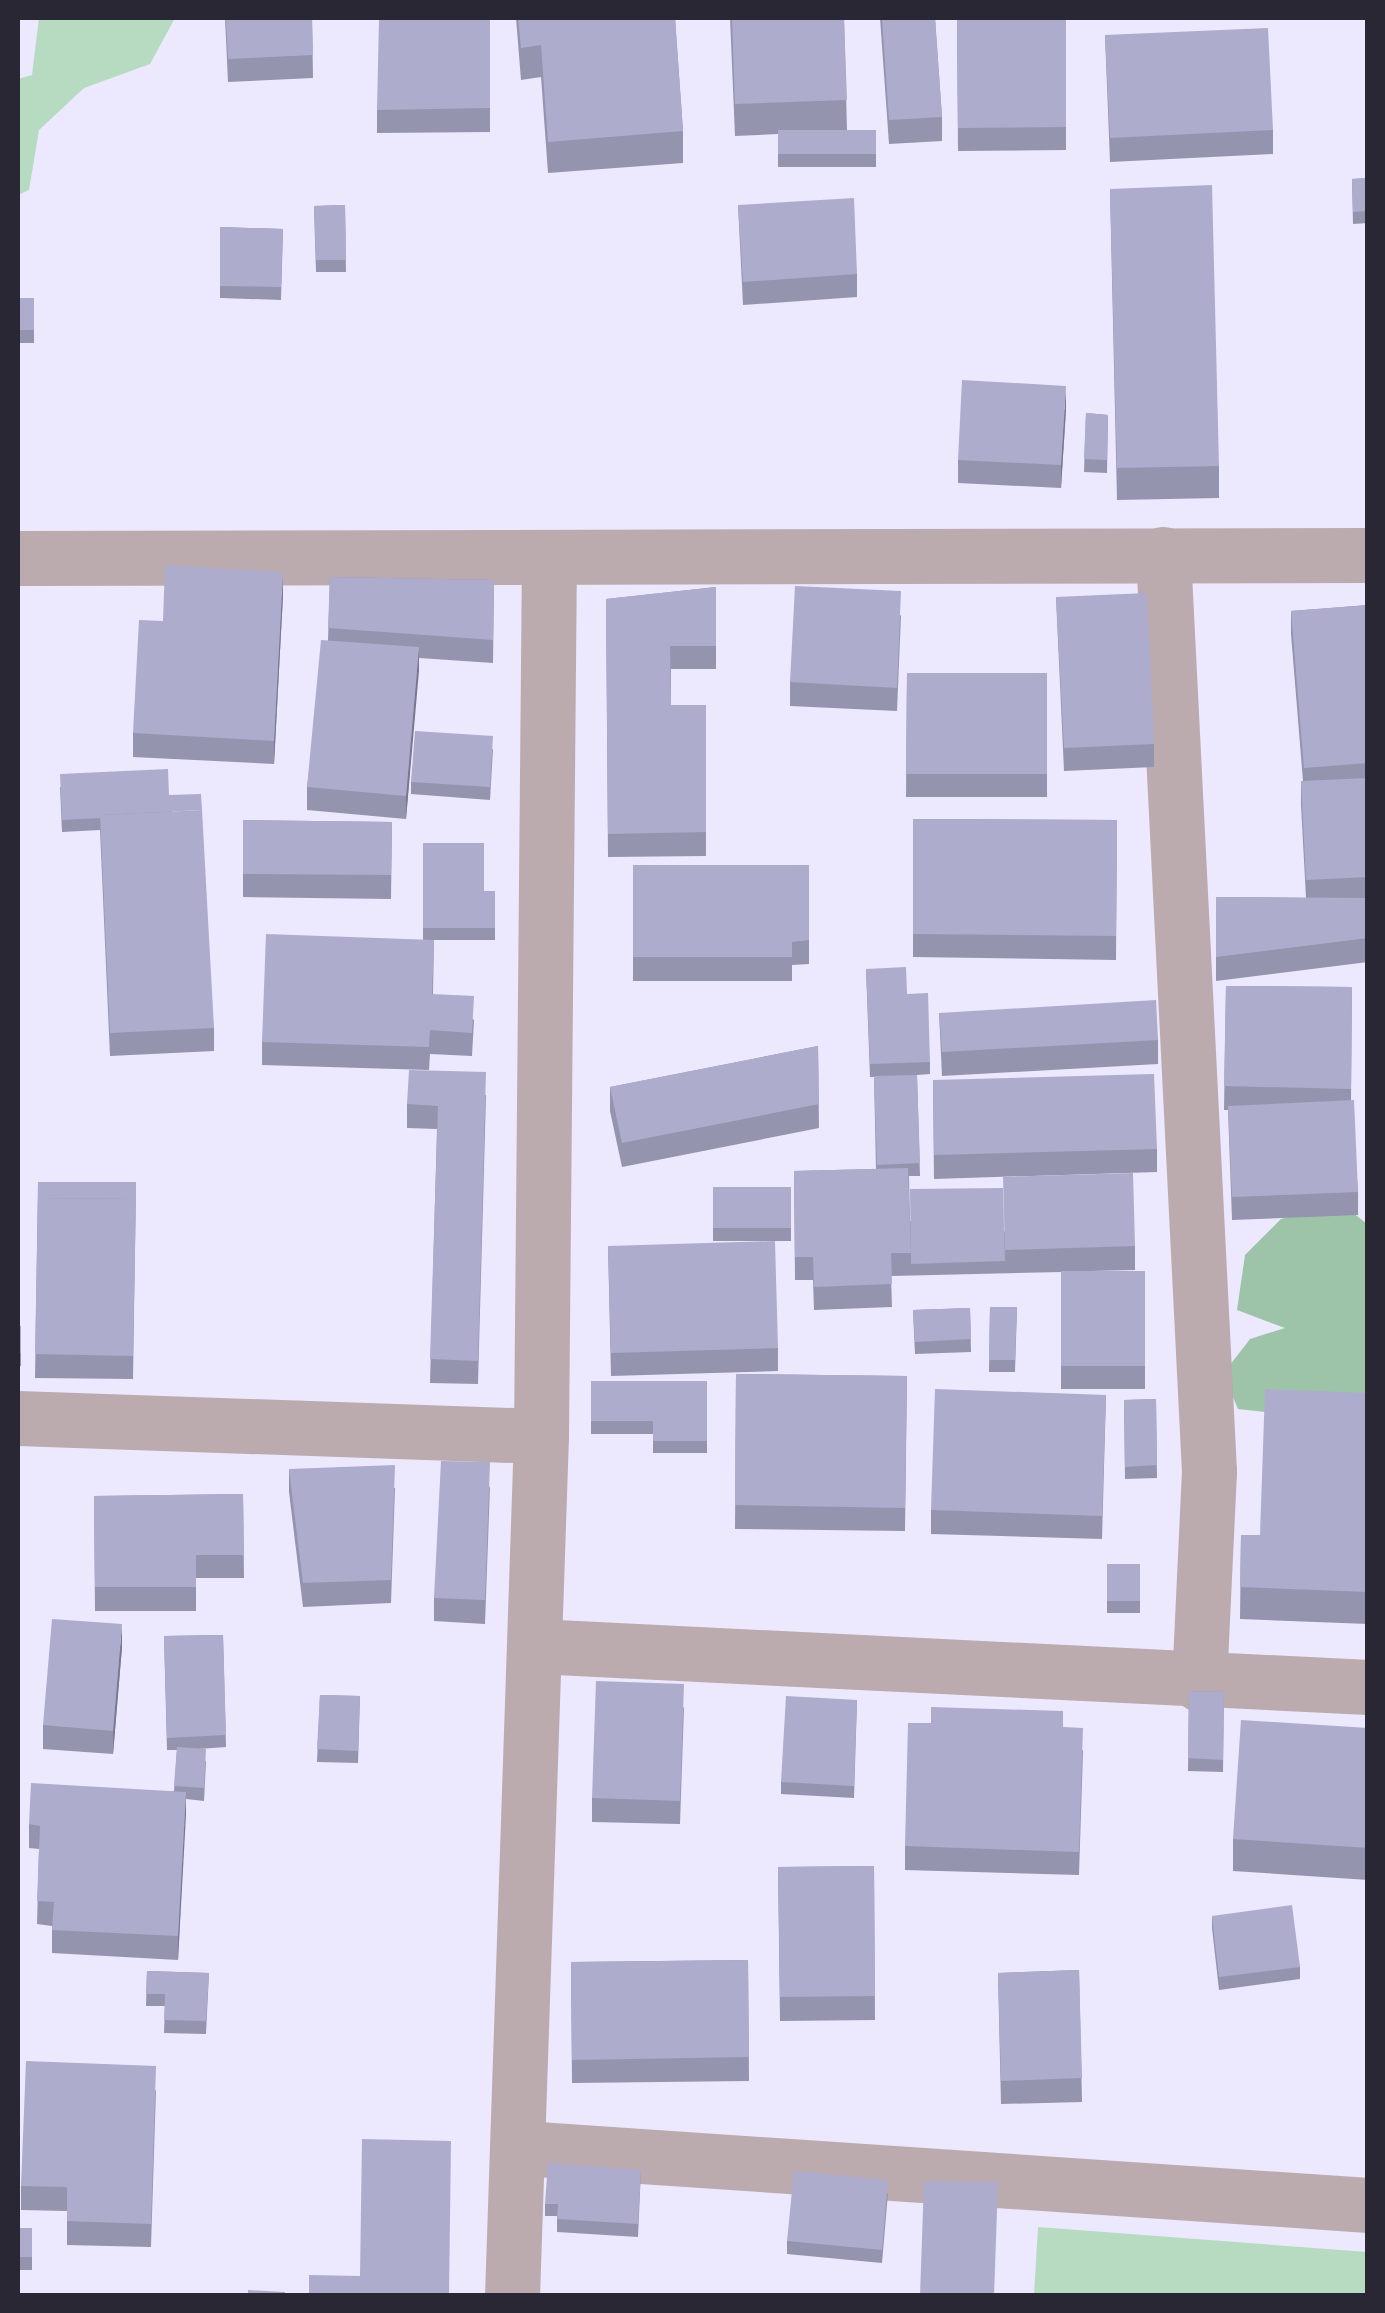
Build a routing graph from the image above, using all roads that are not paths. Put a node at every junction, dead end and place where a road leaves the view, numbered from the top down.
1 (1163, 554) junction
2 (1368, 555) edge
3 (18, 558) edge
4 (549, 562) junction
5 (18, 1418) edge
6 (541, 1436) junction
7 (536, 1646) junction
8 (1199, 1684) junction
9 (1368, 1687) edge
10 (522, 2148) junction
11 (1368, 2205) edge
12 (512, 2296) edge

1 - 2 street
1 - 4 street
1 - 8 street
3 - 4 street
4 - 6 street
5 - 6 street
6 - 7 street
7 - 8 street
7 - 10 street
8 - 9 street
10 - 11 street
10 - 12 street

